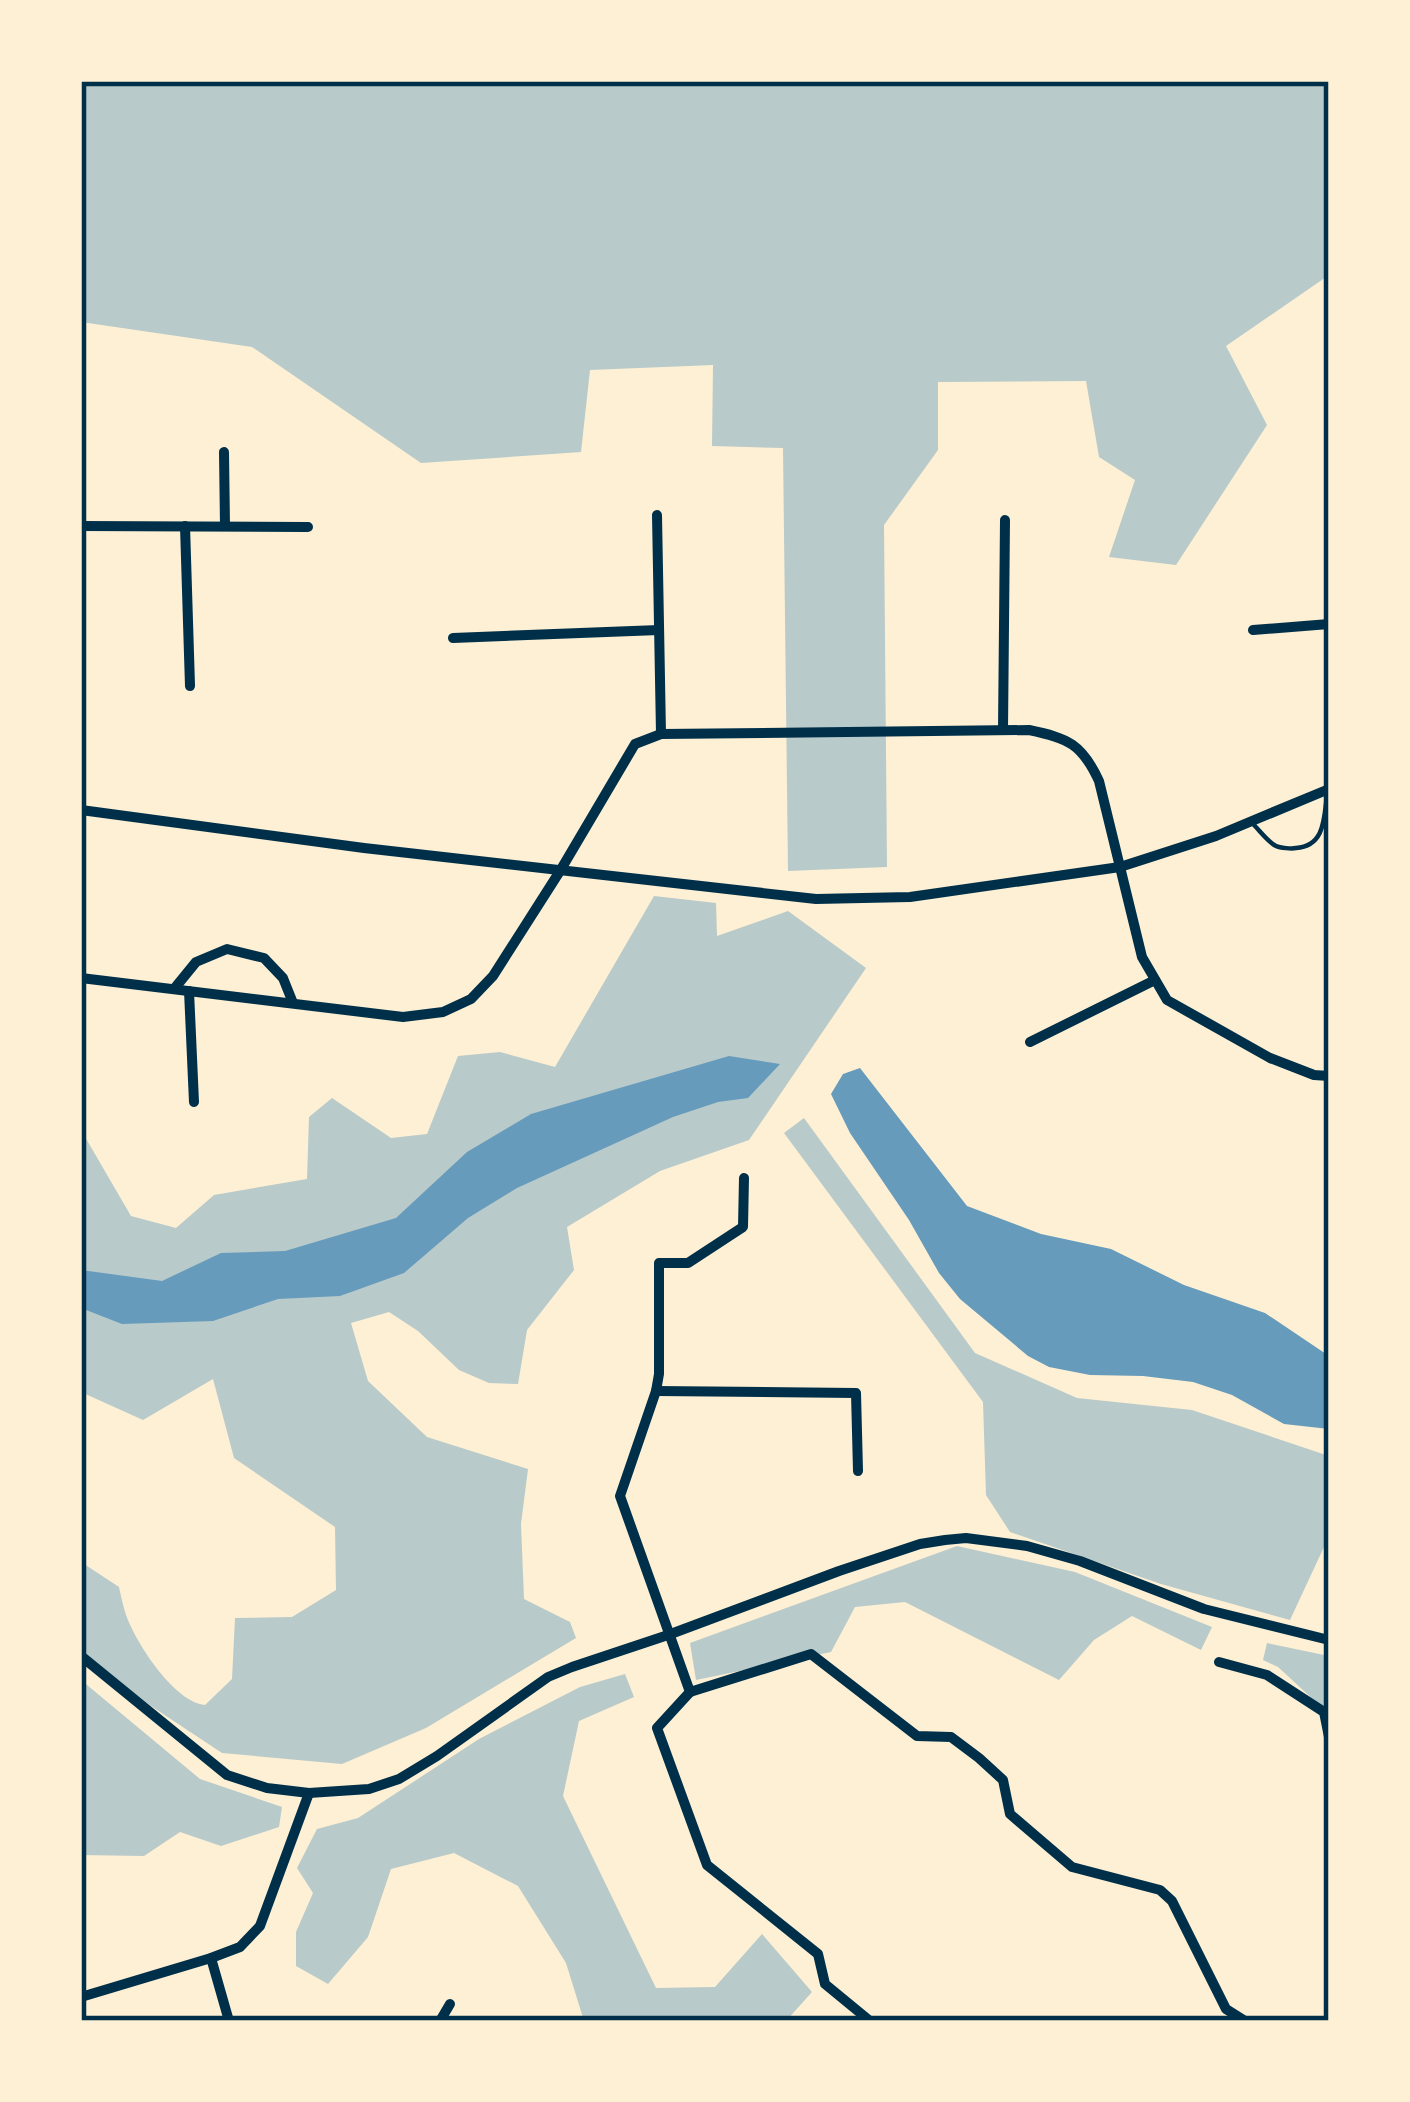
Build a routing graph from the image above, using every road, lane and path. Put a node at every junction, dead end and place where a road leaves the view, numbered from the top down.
1 (224, 452) dead end
2 (657, 515) dead end
3 (1005, 520) dead end
4 (81, 526) edge
5 (185, 526) junction
6 (225, 526) junction
7 (308, 527) dead end
8 (1329, 624) edge
9 (1253, 630) dead end
10 (659, 631) junction
11 (453, 638) dead end
12 (190, 686) dead end
13 (1003, 730) junction
14 (662, 734) junction
15 (1328, 789) edge
16 (81, 810) edge
17 (1250, 822) junction
18 (1120, 867) junction
19 (560, 871) junction
20 (81, 978) edge
21 (1155, 980) junction
22 (174, 989) junction
23 (189, 991) junction
24 (293, 1004) junction
25 (1030, 1042) dead end
26 (1329, 1076) edge
27 (194, 1102) dead end
28 (745, 1178) dead end
29 (656, 1391) junction
30 (858, 1471) dead end
31 (668, 1635) junction
32 (1329, 1640) edge
33 (81, 1656) edge
34 (1219, 1662) dead end
35 (690, 1692) junction
36 (1329, 1737) edge
37 (309, 1793) junction
38 (212, 1958) junction
39 (81, 1996) edge
40 (450, 2004) dead end
41 (229, 2021) edge
42 (440, 2021) edge
43 (870, 2021) edge
44 (1245, 2021) edge

1 - 6 street
2 - 10 street
3 - 13 street
4 - 5 street
5 - 6 street
5 - 12 street
6 - 7 street
8 - 9 street
10 - 11 street
10 - 14 street
13 - 14 street
13 - 18 street
14 - 19 street
15 - 17 street
15 - 17 lane
16 - 19 street
17 - 18 street
18 - 19 street
18 - 21 street
19 - 24 street
20 - 22 street
21 - 25 street
21 - 26 street
22 - 23 street
22 - 24 street
23 - 24 street
23 - 27 street
28 - 29 street
29 - 30 street
29 - 31 street
31 - 32 street
31 - 35 street
31 - 37 street
33 - 37 street
34 - 36 street
35 - 43 street
35 - 44 street
37 - 38 street
38 - 39 street
38 - 41 street
40 - 42 street

